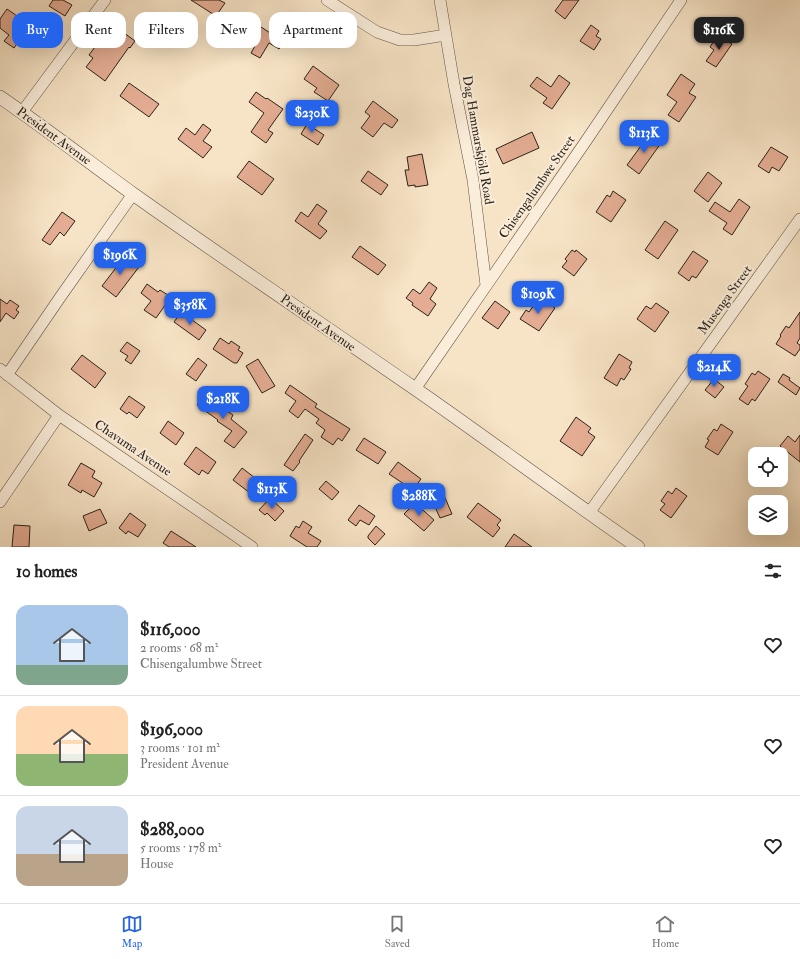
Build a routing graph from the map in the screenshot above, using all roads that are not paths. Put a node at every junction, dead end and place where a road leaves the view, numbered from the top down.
1 (105, 0) edge
2 (327, 0) edge
3 (440, 0) edge
4 (681, 0) edge
5 (665, 23) junction
6 (446, 35) junction
7 (0, 97) edge
8 (22, 112) junction
9 (133, 194) junction
10 (800, 219) edge
11 (486, 286) junction
12 (4, 372) edge
13 (415, 389) junction
14 (59, 415) junction
15 (0, 502) edge
16 (589, 513) junction
17 (252, 547) edge
18 (638, 547) edge

1 - 8 street
2 - 6 street
3 - 6 street, Dag Hammarskjöld Road
4 - 5 street, Chisengalumbwe Street
5 - 11 street
5 - 13 street, Chisengalumbwe Street
6 - 11 street, Dag Hammarskjöld Road
7 - 8 street, President Avenue
8 - 9 street, President Avenue
9 - 12 street
9 - 13 street, President Avenue
10 - 16 street, Musenga Street
11 - 13 street
12 - 14 street, Chavuma Avenue
13 - 16 street, President Avenue
14 - 15 street
14 - 17 street, Chavuma Avenue
16 - 18 street, President Avenue

